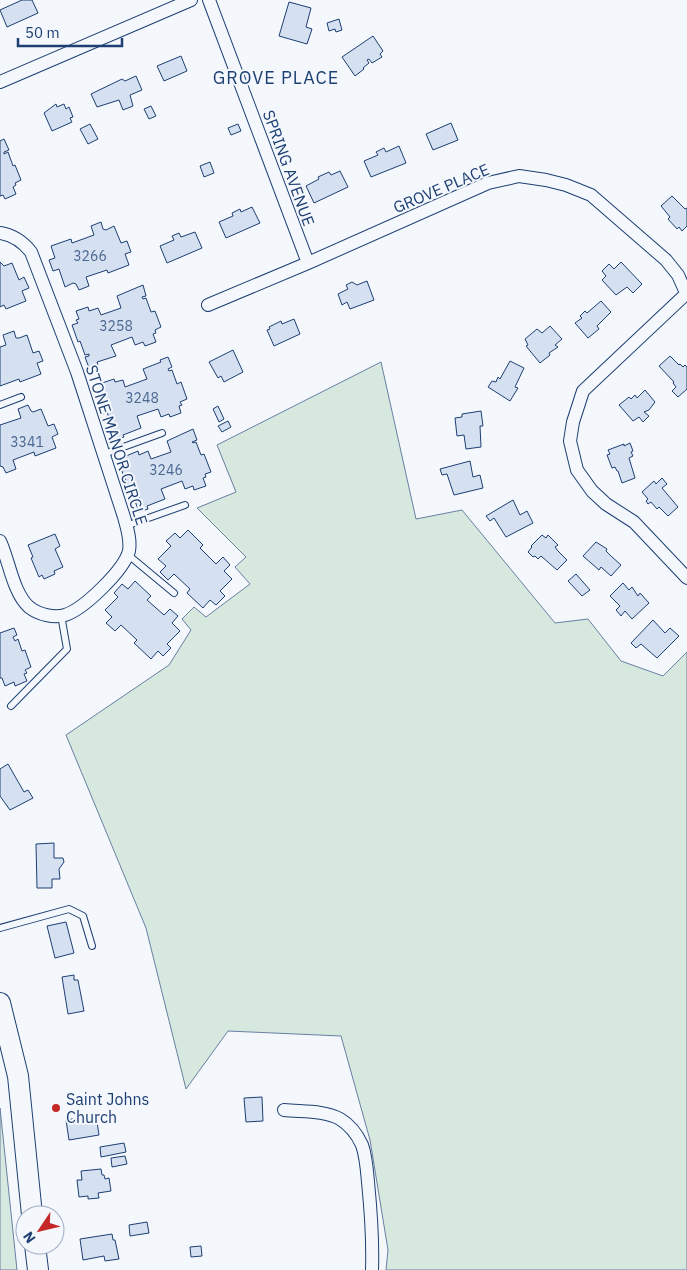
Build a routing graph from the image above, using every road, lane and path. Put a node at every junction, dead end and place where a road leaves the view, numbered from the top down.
1 (192, 0) edge
2 (209, 0) edge
3 (0, 82) edge
4 (0, 232) edge
5 (308, 264) junction
6 (687, 294) edge
7 (208, 305) dead end
8 (21, 397) dead end
9 (0, 405) edge
10 (162, 432) dead end
11 (104, 454) junction
12 (185, 505) dead end
13 (126, 526) junction
14 (0, 541) edge
15 (127, 554) junction
16 (687, 578) edge
17 (174, 593) dead end
18 (61, 615) junction
19 (11, 706) dead end
20 (0, 928) edge
21 (92, 946) dead end
22 (0, 1003) edge
23 (284, 1110) dead end
24 (31, 1205) edge
25 (36, 1255) edge
26 (38, 1270) edge
27 (372, 1270) edge

1 - 3 street
2 - 5 street, SPRING AVENUE
4 - 11 street, STONE MANOR CIRCLE
5 - 6 street, GROVE PLACE
5 - 7 street, GROVE PLACE
6 - 16 street
8 - 9 lane
10 - 11 lane
11 - 13 street, STONE MANOR CIRCLE
12 - 13 lane
13 - 15 street, STONE MANOR CIRCLE
14 - 18 street
15 - 17 lane
15 - 18 street
18 - 19 lane
20 - 21 lane
22 - 24 main road
23 - 27 street
25 - 26 main road

